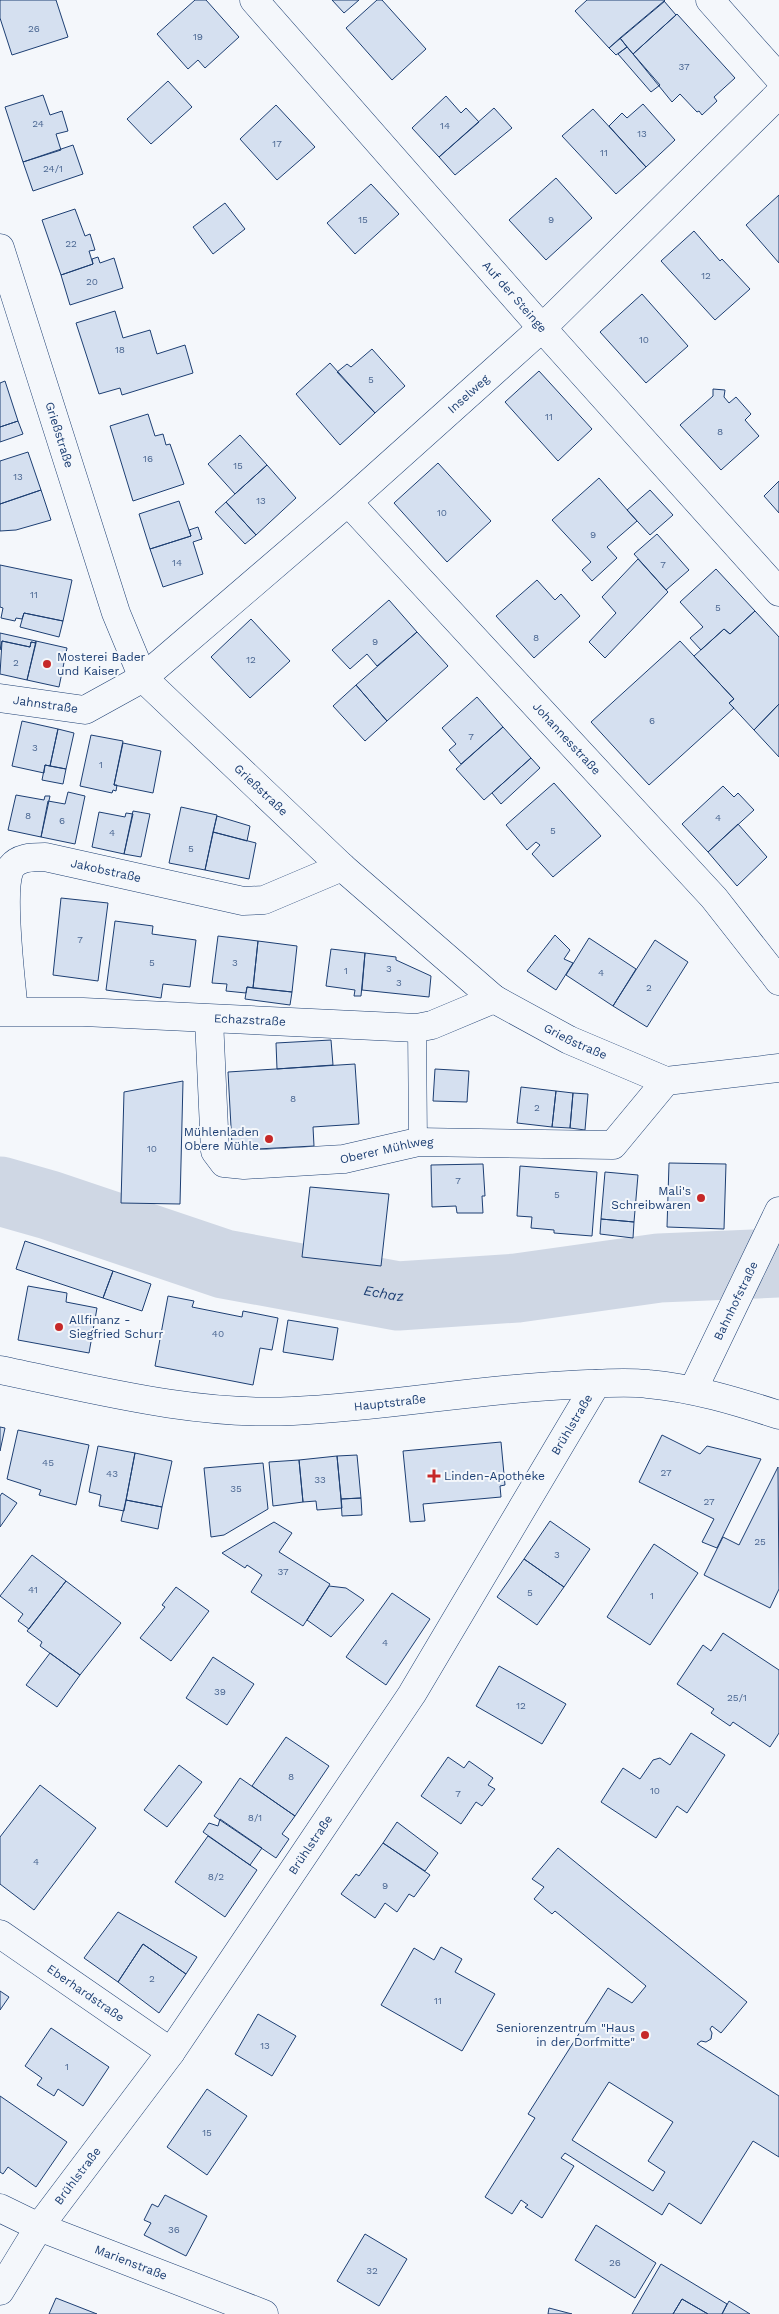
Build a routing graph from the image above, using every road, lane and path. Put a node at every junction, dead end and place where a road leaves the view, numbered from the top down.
1 (254, 0) edge
2 (710, 0) edge
3 (779, 78) edge
4 (779, 94) edge
5 (0, 248) edge
6 (542, 328) junction
7 (348, 502) junction
8 (779, 592) edge
9 (143, 678) junction
10 (0, 698) edge
11 (342, 867) junction
12 (779, 981) edge
13 (494, 999) junction
14 (7, 1012) edge
15 (209, 1019) junction
16 (417, 1028) junction
17 (779, 1068) edge
18 (666, 1080) junction
19 (418, 1142) junction
20 (776, 1217) edge
21 (0, 1370) edge
22 (596, 1384) junction
23 (693, 1390) junction
24 (779, 1415) edge
25 (0, 1934) edge
26 (171, 2052) junction
27 (0, 2208) edge
28 (39, 2227) junction
29 (0, 2291) edge
30 (264, 2314) edge

1 - 6 street, Auf der Steinge
2 - 3 street
4 - 6 street, Inselweg
5 - 9 street, Grießstraße
6 - 7 street, Inselweg
6 - 8 street, Auf der Steinge
7 - 9 street, Inselweg
7 - 12 street, Johannesstraße
9 - 10 street, Jahnstraße
9 - 11 street, Grießstraße
11 - 13 street, Grießstraße
11 - 14 street, Jakobstraße
13 - 16 street, Echazstraße
13 - 18 street, Grießstraße
14 - 15 street, Echazstraße
15 - 16 street, Echazstraße
15 - 19 street, Oberer Mühlweg
16 - 19 lane
17 - 18 street, Grießstraße
18 - 19 street, Oberer Mühlweg
20 - 23 street, Bahnhofstraße
21 - 22 street, Hauptstraße
22 - 23 street, Hauptstraße
22 - 26 street, Brühlstraße
23 - 24 street, Hauptstraße
25 - 26 street, Eberhardstraße
26 - 28 street, Brühlstraße
27 - 28 street, Marienstraße
28 - 29 street, Brühlstraße
28 - 30 street, Marienstraße

